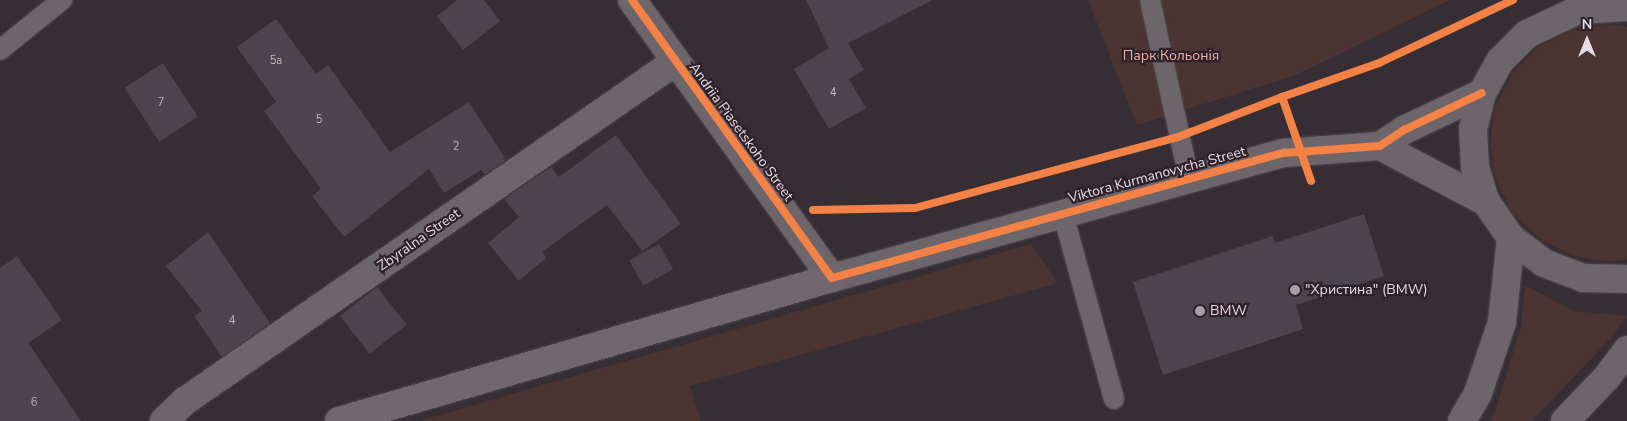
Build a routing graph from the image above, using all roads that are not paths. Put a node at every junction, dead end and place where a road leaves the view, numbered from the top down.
1 (62, 0) edge
2 (632, 0) edge
3 (1150, 0) edge
4 (1624, 5) edge
5 (0, 50) edge
6 (675, 62) junction
7 (1482, 93) junction
8 (1380, 146) junction
9 (1189, 179) junction
10 (1486, 202) junction
11 (1063, 214) junction
12 (1511, 238) junction
13 (832, 278) junction
14 (1627, 279) edge
15 (1627, 350) edge
16 (1114, 398) dead end
17 (164, 421) edge
18 (339, 421) edge
19 (1462, 421) edge
20 (1565, 421) edge

1 - 5 lane
2 - 6 street, Andriia Piasetskoho Street
3 - 9 lane
4 - 7 street
6 - 13 street, Andriia Piasetskoho Street
6 - 17 street, Zbyralna Street
7 - 8 street, Viktora Kurmanovycha Street
7 - 10 street
8 - 9 street, Viktora Kurmanovycha Street
8 - 10 street
9 - 11 street, Viktora Kurmanovycha Street
10 - 12 street
11 - 13 street, Viktora Kurmanovycha Street
11 - 16 lane
12 - 14 street
12 - 19 street
13 - 18 main road
15 - 20 street

